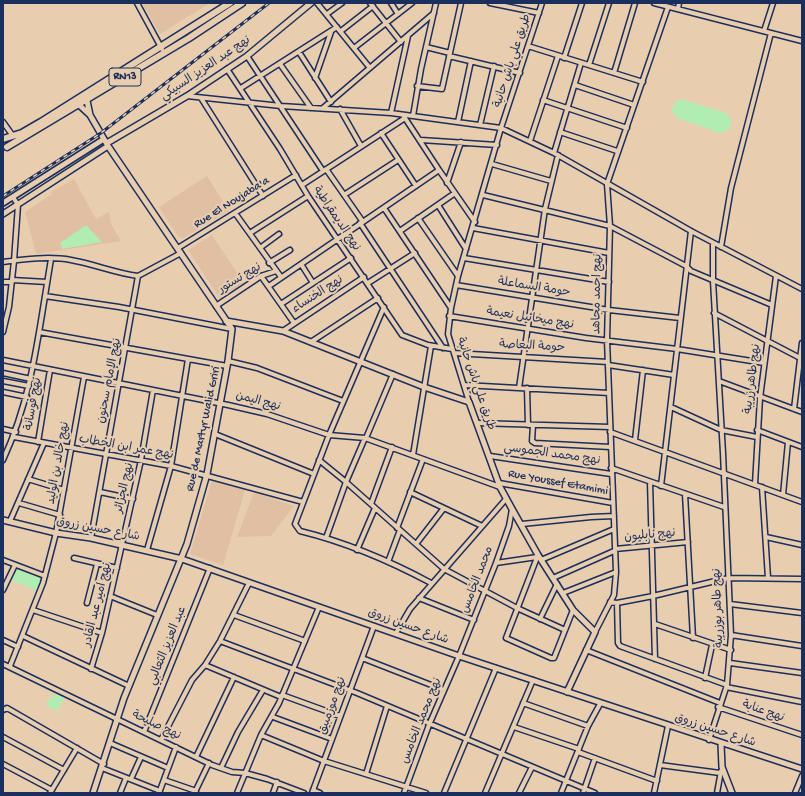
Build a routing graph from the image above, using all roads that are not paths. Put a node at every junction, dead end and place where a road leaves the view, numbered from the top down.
1 (137, 3) edge
2 (230, 3) edge
3 (242, 3) edge
4 (311, 3) edge
5 (317, 3) edge
6 (342, 3) edge
7 (391, 3) edge
8 (412, 3) edge
9 (436, 3) edge
10 (462, 3) edge
11 (490, 3) edge
12 (542, 3) edge
13 (582, 3) edge
14 (609, 3) edge
15 (635, 3) edge
16 (654, 3) edge
17 (679, 3) edge
18 (773, 3) edge
19 (371, 5) edge
20 (668, 7) junction
21 (678, 9) junction
22 (434, 13) junction
23 (539, 13) junction
24 (218, 14) junction
25 (327, 14) junction
26 (398, 14) junction
27 (386, 23) junction
28 (337, 27) junction
29 (341, 31) junction
30 (764, 31) junction
31 (331, 32) junction
32 (771, 34) junction
33 (408, 36) junction
34 (802, 41) edge
35 (401, 42) junction
36 (528, 46) junction
37 (426, 47) junction
38 (354, 48) junction
39 (162, 49) junction
40 (299, 52) junction
41 (450, 54) junction
42 (247, 56) junction
43 (558, 56) junction
44 (564, 58) junction
45 (471, 61) junction
46 (581, 63) junction
47 (280, 64) junction
48 (589, 65) junction
49 (494, 66) junction
50 (370, 68) junction
51 (227, 69) junction
52 (520, 73) junction
53 (614, 73) junction
54 (260, 76) junction
55 (315, 78) junction
56 (643, 82) junction
57 (575, 85) junction
58 (418, 86) junction
59 (241, 88) junction
60 (187, 96) junction
61 (86, 97) junction
62 (201, 98) junction
63 (543, 100) junction
64 (249, 102) junction
65 (331, 102) junction
66 (76, 103) junction
67 (634, 105) junction
68 (281, 106) junction
69 (311, 108) junction
70 (322, 108) junction
71 (568, 108) junction
72 (340, 109) junction
73 (391, 113) junction
74 (90, 115) junction
75 (413, 116) junction
76 (404, 117) junction
77 (3, 122) edge
78 (458, 122) junction
79 (480, 125) junction
80 (501, 128) junction
81 (627, 128) junction
82 (381, 132) junction
83 (560, 132) junction
84 (13, 136) junction
85 (3, 139) edge
86 (421, 140) junction
87 (530, 141) junction
88 (461, 142) junction
89 (107, 143) junction
90 (497, 145) junction
91 (362, 146) junction
92 (5, 149) edge
93 (617, 151) junction
94 (556, 154) junction
95 (398, 160) junction
96 (492, 164) junction
97 (325, 170) junction
98 (439, 170) junction
99 (296, 175) junction
100 (551, 181) junction
101 (447, 183) junction
102 (607, 184) junction
103 (302, 185) junction
104 (416, 186) junction
105 (455, 193) junction
106 (344, 195) junction
107 (483, 195) junction
108 (263, 196) junction
109 (308, 196) junction
110 (13, 197) junction
111 (3, 204) edge
112 (18, 205) junction
113 (438, 205) junction
114 (384, 208) junction
115 (545, 209) junction
116 (235, 213) junction
117 (3, 214) edge
118 (418, 218) junction
119 (475, 222) junction
120 (362, 223) junction
121 (610, 226) junction
122 (473, 228) junction
123 (400, 231) junction
124 (691, 231) junction
125 (250, 233) junction
126 (279, 234) dead end
127 (337, 239) junction
128 (542, 240) junction
129 (712, 243) junction
130 (721, 247) junction
131 (260, 248) junction
132 (466, 248) junction
133 (290, 250) dead end
134 (180, 251) junction
135 (415, 253) junction
136 (609, 253) junction
137 (351, 258) junction
138 (464, 258) junction
139 (51, 259) junction
140 (14, 261) junction
141 (3, 262) edge
142 (269, 263) junction
143 (301, 264) junction
144 (686, 266) junction
145 (390, 268) junction
146 (537, 270) junction
147 (276, 271) junction
148 (138, 276) junction
149 (262, 276) junction
150 (458, 276) junction
151 (776, 276) junction
152 (281, 277) junction
153 (364, 277) junction
154 (12, 281) junction
155 (712, 281) junction
156 (3, 282) edge
157 (47, 282) junction
158 (368, 282) junction
159 (609, 282) junction
160 (313, 283) junction
161 (456, 285) junction
162 (269, 286) junction
163 (802, 289) edge
164 (45, 296) junction
165 (378, 298) junction
166 (533, 298) junction
167 (281, 304) junction
168 (772, 305) junction
169 (216, 306) junction
170 (384, 307) junction
171 (451, 308) junction
172 (133, 310) junction
173 (609, 310) junction
174 (714, 313) junction
175 (450, 316) junction
176 (680, 318) junction
177 (226, 321) junction
178 (294, 323) junction
179 (528, 329) junction
180 (232, 330) junction
181 (283, 331) junction
182 (3, 332) edge
183 (39, 332) junction
184 (607, 340) junction
185 (767, 340) junction
186 (311, 342) junction
187 (802, 343) edge
188 (431, 346) junction
189 (126, 348) junction
190 (443, 348) junction
191 (677, 349) junction
192 (453, 351) junction
193 (523, 356) junction
194 (717, 356) junction
195 (188, 359) junction
196 (801, 359) edge
197 (3, 360) edge
198 (361, 361) junction
199 (764, 363) junction
200 (227, 364) junction
201 (608, 364) junction
202 (34, 366) junction
203 (50, 370) junction
204 (643, 370) junction
205 (3, 373) edge
206 (393, 374) junction
207 (674, 375) junction
208 (84, 377) junction
209 (31, 379) junction
210 (3, 381) edge
211 (719, 381) junction
212 (119, 384) junction
213 (464, 385) junction
214 (29, 386) junction
215 (424, 387) junction
216 (519, 388) junction
217 (527, 388) junction
218 (153, 390) junction
219 (3, 392) edge
220 (609, 393) junction
221 (183, 396) junction
222 (27, 397) junction
223 (760, 398) junction
224 (343, 401) junction
225 (469, 402) junction
226 (220, 403) junction
227 (671, 407) junction
228 (794, 409) junction
229 (802, 412) edge
230 (477, 423) junction
231 (530, 425) junction
232 (3, 429) edge
233 (610, 429) junction
234 (721, 430) junction
235 (757, 430) junction
236 (16, 432) junction
237 (215, 434) junction
238 (328, 435) junction
239 (14, 436) junction
240 (757, 436) junction
241 (366, 438) junction
242 (635, 440) junction
243 (38, 442) junction
244 (788, 442) junction
245 (44, 443) junction
246 (392, 447) junction
247 (610, 447) junction
248 (802, 447) edge
249 (72, 448) junction
250 (665, 451) junction
251 (106, 454) junction
252 (413, 455) junction
253 (490, 456) junction
254 (422, 458) junction
255 (3, 460) edge
256 (141, 460) junction
257 (319, 460) junction
258 (170, 466) junction
259 (611, 468) junction
260 (723, 473) junction
261 (207, 474) junction
262 (314, 474) junction
263 (611, 474) junction
264 (28, 479) junction
265 (346, 482) junction
266 (650, 482) junction
267 (755, 484) junction
268 (500, 485) junction
269 (661, 486) junction
270 (762, 487) junction
271 (64, 490) junction
272 (100, 492) junction
273 (410, 492) junction
274 (685, 494) junction
275 (783, 495) junction
276 (133, 499) junction
277 (506, 499) junction
278 (303, 502) junction
279 (802, 502) edge
280 (19, 503) junction
281 (613, 503) junction
282 (373, 506) junction
283 (724, 507) junction
284 (444, 508) junction
285 (512, 509) junction
286 (60, 515) junction
287 (614, 516) junction
288 (3, 520) edge
289 (10, 521) junction
290 (522, 524) junction
291 (482, 526) junction
292 (399, 529) junction
293 (614, 529) junction
294 (56, 533) junction
295 (766, 537) junction
296 (91, 538) junction
297 (326, 538) junction
298 (688, 542) junction
299 (122, 544) junction
300 (416, 544) junction
301 (652, 546) junction
302 (802, 546) edge
303 (147, 550) junction
304 (357, 550) junction
305 (614, 550) junction
306 (539, 557) junction
307 (74, 558) dead end
308 (182, 558) junction
309 (3, 560) edge
310 (388, 562) junction
311 (97, 564) junction
312 (496, 564) junction
313 (15, 565) junction
314 (117, 568) junction
315 (210, 568) junction
316 (444, 569) junction
317 (616, 572) junction
318 (45, 576) junction
319 (553, 578) junction
320 (728, 578) junction
321 (768, 578) junction
322 (802, 579) edge
323 (249, 583) junction
324 (431, 583) junction
325 (557, 584) junction
326 (690, 587) junction
327 (3, 590) edge
328 (485, 590) junction
329 (563, 593) junction
330 (110, 596) junction
331 (653, 596) junction
332 (419, 598) junction
333 (610, 602) junction
334 (87, 603) dead end
335 (617, 603) junction
336 (730, 604) junction
337 (319, 607) junction
338 (517, 608) junction
339 (33, 610) junction
340 (573, 610) junction
341 (802, 613) edge
342 (157, 614) junction
343 (234, 615) junction
344 (540, 619) junction
345 (474, 620) junction
346 (655, 624) junction
347 (374, 626) junction
348 (565, 630) junction
349 (595, 632) junction
350 (102, 633) junction
351 (396, 633) junction
352 (731, 635) junction
353 (23, 636) junction
354 (693, 638) junction
355 (3, 640) edge
356 (220, 641) junction
357 (305, 641) junction
358 (712, 645) junction
359 (802, 646) edge
360 (18, 647) junction
361 (586, 650) junction
362 (731, 650) junction
363 (460, 656) junction
364 (362, 658) junction
365 (655, 659) junction
366 (730, 663) junction
367 (3, 664) edge
368 (205, 665) junction
369 (10, 666) junction
370 (496, 668) junction
371 (91, 669) junction
372 (293, 669) junction
373 (802, 673) edge
374 (234, 677) junction
375 (704, 678) junction
376 (533, 680) junction
377 (129, 686) junction
378 (726, 686) junction
379 (263, 690) junction
380 (350, 690) junction
381 (444, 690) junction
382 (567, 692) junction
383 (282, 696) junction
384 (802, 702) edge
385 (524, 703) junction
386 (600, 704) junction
387 (719, 705) junction
388 (387, 706) junction
389 (3, 710) edge
390 (340, 716) junction
391 (117, 718) junction
392 (273, 718) junction
393 (430, 725) junction
394 (588, 726) junction
395 (668, 726) junction
396 (514, 727) junction
397 (144, 732) junction
398 (262, 735) junction
399 (802, 735) edge
400 (3, 737) edge
401 (332, 739) junction
402 (161, 740) junction
403 (468, 740) junction
404 (709, 740) junction
405 (110, 744) junction
406 (721, 744) junction
407 (176, 747) junction
408 (77, 748) junction
409 (578, 750) junction
410 (503, 754) junction
411 (141, 757) junction
412 (196, 757) junction
413 (595, 758) junction
414 (324, 761) junction
415 (208, 763) junction
416 (3, 764) edge
417 (660, 765) junction
418 (103, 766) junction
419 (532, 767) junction
420 (722, 767) junction
421 (168, 768) junction
422 (220, 768) junction
423 (64, 770) junction
424 (802, 770) edge
425 (245, 773) junction
426 (720, 773) junction
427 (366, 774) junction
428 (802, 776) edge
429 (128, 778) junction
430 (164, 780) junction
431 (566, 781) junction
432 (277, 782) junction
433 (657, 782) junction
434 (406, 787) junction
435 (584, 791) edge
436 (51, 792) edge
437 (159, 792) edge
438 (195, 792) edge
439 (312, 792) edge
440 (93, 793) edge
441 (120, 793) edge
442 (237, 793) edge
443 (273, 793) edge
444 (304, 793) edge
445 (320, 793) edge
446 (404, 793) edge
447 (426, 793) edge
448 (444, 793) edge
449 (485, 793) edge
450 (519, 793) edge
451 (561, 793) edge
452 (595, 793) edge
453 (654, 793) edge
454 (717, 793) edge
455 (732, 793) edge
456 (794, 793) edge

1 - 39 street
2 - 24 main road, RN13
3 - 24 main road, RN13
4 - 42 street, نهج عبد العزيز السبيكي
5 - 25 street
6 - 25 street
7 - 26 street
8 - 26 street
9 - 22 street
10 - 41 street
11 - 23 street
12 - 23 street, طريق علي باش حانبة
13 - 44 street
14 - 48 street
15 - 53 street
16 - 20 street
17 - 21 street
18 - 30 street
19 - 27 street
19 - 29 street
20 - 21 street
20 - 56 street, نهج احمد مجاهد
21 - 30 street
22 - 33 street
22 - 37 street
23 - 36 street, طريق علي باش حانبة
24 - 39 main road, RN13
25 - 28 street
26 - 27 street
27 - 35 street
27 - 38 street
28 - 29 street
28 - 31 street
29 - 38 street
30 - 32 street
31 - 40 street
31 - 55 street
32 - 34 street
32 - 130 street
33 - 35 street
33 - 73 street
35 - 50 street
36 - 43 street
36 - 52 street, طريق علي باش حانبة
37 - 41 street
37 - 58 street
38 - 50 street
39 - 61 main road, RN13
40 - 47 street
40 - 55 street
41 - 45 street
41 - 58 street
42 - 51 street, نهج عبد العزيز السبيكي
42 - 54 street
43 - 44 street
43 - 63 street
44 - 46 street
45 - 49 street
45 - 78 street
46 - 48 street
46 - 57 street
47 - 54 street
47 - 69 street
48 - 53 street
49 - 52 street
49 - 79 street
50 - 65 street
51 - 59 street, نهج الديمقراطية
51 - 60 street, نهج عبد العزيز السبيكي
52 - 80 street, طريق علي باش حانبة
53 - 56 street
54 - 59 street
54 - 68 street
55 - 65 street
56 - 67 street, نهج احمد مجاهد
57 - 67 street
57 - 71 street
58 - 75 street
59 - 64 street, نهج الديمقراطية
60 - 62 street
60 - 89 street, نهج عبد العزيز السبيكي
61 - 66 main road, RN13
61 - 74 street
62 - 64 street
62 - 108 street
63 - 71 street
63 - 87 street
64 - 68 street
64 - 99 street, نهج الديمقراطية
65 - 70 street
66 - 74 street
66 - 84 main road, RN13
66 - 92 main road, RN13
67 - 81 street, نهج احمد مجاهد
68 - 69 street
68 - 97 street
69 - 70 street
70 - 72 street
71 - 81 street
71 - 83 street
72 - 73 street
72 - 91 street
73 - 76 street
74 - 89 street
75 - 76 street
75 - 78 street
76 - 82 street
76 - 86 street
77 - 84 street
78 - 79 street
79 - 80 street
80 - 87 street
80 - 90 street, طريق علي باش حانبة
81 - 93 street, نهج احمد مجاهد
82 - 91 street
82 - 95 street
83 - 93 street
83 - 94 street
84 - 85 main road, RN13
85 - 92 main road, RN13
86 - 88 street
86 - 98 street
87 - 94 street
88 - 90 street
88 - 101 street
89 - 110 street, نهج عبد العزيز السبيكي
89 - 112 street, نهج عبد العزيز السبيكي
89 - 134 street
90 - 96 street, طريق علي باش حانبة
91 - 97 street
93 - 102 street, نهج احمد مجاهد
94 - 100 street
94 - 102 street
95 - 104 street
95 - 106 street
96 - 100 street
96 - 107 street, طريق علي باش حانبة
97 - 103 street
97 - 106 street
98 - 101 street
98 - 104 street
99 - 103 street, نهج الديمقراطية
99 - 108 street, Rue El Noujaba'a
100 - 115 street
101 - 105 street
102 - 121 street, نهج احمد مجاهد
102 - 124 street
103 - 109 street, نهج الديمقراطية
104 - 114 street
105 - 113 street
105 - 119 street
106 - 120 street
107 - 115 street
107 - 119 street, طريق علي باش حانبة
108 - 116 street, Rue El Noujaba'a
109 - 125 street
109 - 127 street, نهج الديمقراطية
110 - 111 street, نهج عبد العزيز السبيكي
110 - 112 street
112 - 117 street, نهج عبد العزيز السبيكي
112 - 140 street
113 - 118 street
113 - 132 street
114 - 120 street
114 - 123 street
115 - 121 street
115 - 128 street
116 - 125 street
116 - 134 street, Rue El Noujaba'a
118 - 123 street
118 - 150 street
119 - 122 street, طريق علي باش حانبة
120 - 127 street
120 - 145 street
121 - 136 street, نهج احمد مجاهد
121 - 144 street
122 - 128 street
122 - 132 street, طريق علي باش حانبة
123 - 135 street
124 - 129 street
124 - 144 street
125 - 131 street
126 - 131 street
127 - 137 street, نهج الديمقراطية
127 - 143 street
128 - 136 street
128 - 146 street
129 - 130 street
129 - 155 street, نهج طاهر بوزريبة
130 - 151 street
131 - 142 street
132 - 138 street, طريق علي باش حانبة
133 - 142 street
134 - 148 street
134 - 169 street
135 - 145 street
135 - 171 street
136 - 159 street, نهج احمد مجاهد
137 - 153 street, نهج الديمقراطية
137 - 160 street
138 - 146 street
138 - 150 street, طريق علي باش حانبة
139 - 140 street
139 - 148 street
139 - 157 street
140 - 141 street
140 - 154 street
142 - 147 street
143 - 152 street
143 - 160 street
144 - 155 street
144 - 176 street
145 - 158 street
145 - 190 street
146 - 159 street
146 - 166 street
147 - 149 street, نهج تستور
147 - 152 street
148 - 172 street, نهج الإمام سحنون
149 - 162 street
149 - 169 street, نهج تستور
150 - 161 street, طريق علي باش حانبة
151 - 163 street
151 - 168 street, نهج طاهر زريبة
152 - 162 street
153 - 158 street, نهج الديمقراطية
153 - 178 street, نهج الخنساء
154 - 156 street
154 - 157 street
154 - 182 street
155 - 168 street
155 - 174 street, نهج طاهر بوزريبة
157 - 164 street
158 - 165 street, نهج الديمقراطية
159 - 173 street, نهج احمد مجاهد
160 - 167 street
161 - 166 street, حومة السماعلة
161 - 171 street, طريق علي باش حانبة
162 - 167 street
164 - 172 street
164 - 183 street
165 - 170 street, نهج الديمقراطية
165 - 186 street
166 - 173 street, حومة السماعلة
166 - 179 street
167 - 178 street
168 - 185 street, نهج طاهر زريبة
169 - 177 street
170 - 188 street, نهج الديمقراطية
170 - 198 street
171 - 175 street, طريق علي باش حانبة
172 - 180 street
172 - 189 street, نهج الإمام سحنون
173 - 176 street, حومة السماعلة
173 - 184 street, نهج احمد مجاهد
174 - 185 street
174 - 194 street, نهج طاهر بوزريبة
175 - 179 street, نهج ميخائيل نعيمة
175 - 192 street, طريق علي باش حانبة
176 - 191 street
177 - 180 street
177 - 181 street
178 - 181 street, نهج الخنساء
179 - 184 street, نهج ميخائيل نعيمة
179 - 193 street
180 - 200 street, Rue de Martyr Walid Griri
181 - 186 street
183 - 189 street
183 - 202 street
184 - 191 street, نهج ميخائيل نعيمة
184 - 201 street, نهج احمد مجاهد
185 - 196 street
185 - 199 street, نهج طاهر زريبة
186 - 198 street
187 - 196 street
188 - 190 street, نهج الديمقراطية
188 - 215 street
189 - 195 street
189 - 212 street, نهج الإمام سحنون
190 - 192 street, نهج الديمقراطية
191 - 194 street, نهج ميخائيل نعيمة
191 - 207 street
192 - 193 street, حومة البعاصة
192 - 213 street, طريق علي باش حانبة
193 - 201 street, حومة البعاصة
193 - 216 street
194 - 199 street, نهج ميخائيل نعيمة
194 - 211 street, نهج طاهر بوزريبة
195 - 200 street
195 - 221 street
196 - 228 street
197 - 202 street, نهج اليمن
198 - 206 street
198 - 224 street
199 - 223 street, نهج طاهر زريبة
200 - 224 street
200 - 226 street, Rue de Martyr Walid Griri
201 - 204 street, حومة البعاصة
201 - 220 street, نهج احمد مجاهد
202 - 203 street, نهج اليمن
202 - 209 street
203 - 208 street, نهج اليمن
203 - 243 street, نهج فوسانة
204 - 207 street, حومة البعاصة
204 - 242 street
205 - 209 street
206 - 215 street
206 - 241 street
207 - 227 street
208 - 212 street, نهج اليمن
208 - 249 street, نهج خالد بن الوليد
209 - 214 street
210 - 214 street
211 - 223 street
211 - 234 street, نهج طاهر بوزريبة
212 - 218 street, نهج اليمن
212 - 251 street, نهج الإمام سحنون
213 - 216 street
213 - 225 street, طريق علي باش حانبة
214 - 222 street
215 - 225 street
215 - 252 street
216 - 217 street
217 - 220 street
217 - 231 street
218 - 221 street, نهج اليمن
218 - 256 street, نهج الجزائر
219 - 222 street
220 - 233 street, نهج احمد مجاهد
221 - 226 street, نهج اليمن
221 - 258 street
222 - 236 street
223 - 228 street
223 - 235 street, نهج طاهر زريبة
224 - 238 street
225 - 230 street, طريق علي باش حانبة
226 - 237 street, Rue de Martyr Walid Griri
226 - 238 street, نهج اليمن
227 - 234 street
227 - 250 street
228 - 229 street
230 - 231 street
230 - 253 street, طريق علي باش حانبة
231 - 233 street
231 - 247 street
232 - 236 street
233 - 242 street
233 - 247 street, نهج احمد مجاهد
234 - 240 street
234 - 260 street, نهج طاهر بوزريبة
235 - 240 street, نهج طاهر زريبة
235 - 244 street
236 - 239 street
237 - 261 street, Rue de Martyr Walid Griri
237 - 262 street
238 - 241 street, نهج اليمن
238 - 257 street
239 - 243 street, نهج عمر ابن الخطاب
239 - 255 street
240 - 267 street, نهج طاهر زريبة
241 - 246 street, نهج اليمن
241 - 265 street
242 - 250 street
243 - 245 street, نهج عمر ابن الخطاب
244 - 248 street
244 - 275 street
245 - 249 street, نهج عمر ابن الخطاب
245 - 264 street
246 - 252 street, نهج اليمن
246 - 282 street
247 - 259 street, نهج احمد مجاهد
249 - 251 street, نهج عمر ابن الخطاب
249 - 271 street, نهج خالد بن الوليد
250 - 260 street
250 - 269 street
251 - 256 street, نهج عمر ابن الخطاب
251 - 272 street, نهج الإمام سحنون
252 - 254 street, نهج اليمن
253 - 263 street, نهج محمد الجموسي
253 - 268 street, طريق علي باش حانبة
254 - 268 street, نهج اليمن
254 - 273 street
256 - 258 street, نهج عمر ابن الخطاب
256 - 276 street, نهج الجزائر
257 - 262 street
257 - 265 street
258 - 261 street, نهج عمر ابن الخطاب
258 - 303 street
259 - 263 street, نهج احمد مجاهد
259 - 266 street
260 - 267 street
260 - 283 street, نهج طاهر بوزريبة
261 - 278 street, نهج عمر ابن الخطاب
261 - 308 street, Rue de Martyr Walid Griri
262 - 278 street
263 - 281 street, نهج احمد مجاهد
264 - 271 street
264 - 280 street
265 - 282 street
265 - 297 street
266 - 269 street
266 - 301 street
267 - 270 street
268 - 277 street, طريق علي باش حانبة
268 - 281 street, Rue Youssef Etamimi
269 - 274 street
270 - 275 street
270 - 295 street
271 - 286 street, نهج خالد بن الوليد
272 - 276 street
272 - 296 street, نهج الإمام سحنون
273 - 284 street
273 - 292 street
274 - 283 street
274 - 298 street
275 - 279 street
276 - 299 street, نهج الجزائر
277 - 285 street, طريق علي باش حانبة
277 - 291 street
278 - 297 street
280 - 286 street
280 - 289 street
281 - 287 street, نهج احمد مجاهد
282 - 292 street
282 - 304 street
283 - 320 street, نهج طاهر بوزريبة
284 - 291 street
284 - 300 street
285 - 290 street, طريق علي باش حانبة
285 - 312 street, محمد الخامس
286 - 294 street, نهج خالد بن الوليد
287 - 290 street
287 - 293 street, نهج احمد مجاهد
288 - 289 street, شارع حسين زروق
289 - 294 street, شارع حسين زروق
290 - 306 street, طريق علي باش حانبة
291 - 316 street
292 - 300 street
292 - 310 street
293 - 305 street, نهج احمد مجاهد
293 - 306 street
294 - 296 street, شارع حسين زروق
294 - 318 street, نهج خالد بن الوليد
295 - 302 street
295 - 321 street
296 - 299 street, شارع حسين زروق
297 - 304 street
298 - 301 street, نهج نابليون
298 - 326 street
299 - 303 street, شارع حسين زروق
299 - 314 street, نهج امير عبد القادر
300 - 316 street
301 - 305 street, نهج نابليون
301 - 331 street
303 - 308 street, شارع حسين زروق
304 - 310 street
305 - 317 street, نهج احمد مجاهد
305 - 319 street, نهج نابليون
306 - 312 street
306 - 319 street, طريق علي باش حانبة
306 - 338 street
307 - 311 street
308 - 315 street, شارع حسين زروق
308 - 342 street, Rue de Martyr Walid Griri
309 - 313 street
310 - 324 street
311 - 314 street
311 - 334 street
312 - 328 street, محمد الخامس
313 - 318 street
313 - 327 street
314 - 330 street, نهج امير عبد القادر
315 - 323 street, شارع حسين زروق
315 - 397 street, عبد العزيز الثعالبي
316 - 324 street
316 - 328 street
317 - 329 street
317 - 333 street, نهج احمد مجاهد
318 - 339 street, نهج خالد بن الوليد
319 - 325 street, طريق علي باش حانبة
320 - 321 street
320 - 326 street
320 - 336 street, نهج طاهر بوزريبة
321 - 322 street
323 - 337 street, شارع حسين زروق
323 - 343 street
324 - 332 street
325 - 329 street, طريق علي باش حانبة
325 - 344 street
326 - 331 street
326 - 354 street
328 - 338 street
328 - 345 street, محمد الخامس
329 - 340 street, طريق علي باش حانبة
330 - 342 street
330 - 350 street, نهج امير عبد القادر
331 - 335 street
331 - 346 street
332 - 345 street
332 - 351 street
333 - 335 street
333 - 349 street
335 - 365 street
336 - 341 street
336 - 352 street, نهج طاهر بوزريبة
337 - 347 street, شارع حسين زروق
337 - 357 street
338 - 344 street
338 - 348 street
339 - 350 street
339 - 353 street, نهج خالد بن الوليد
340 - 348 street
340 - 349 street, طريق علي باش حانبة
342 - 377 street, Rue de Martyr Walid Griri
343 - 356 street
343 - 357 street
344 - 348 street
345 - 363 street, محمد الخامس
346 - 354 street
346 - 365 street
347 - 351 street, شارع حسين زروق
347 - 364 street, نهج موزمبيق
349 - 361 street
350 - 371 street, نهج امير عبد القادر
351 - 363 street, شارع حسين زروق
352 - 359 street
352 - 362 street, نهج طاهر بوزريبة
353 - 360 street, نهج خالد بن الوليد
353 - 371 street
354 - 358 street
355 - 360 street
356 - 368 street
356 - 372 street
357 - 372 street
358 - 362 street
358 - 375 street
360 - 369 street, نهج خالد بن الوليد
361 - 382 street
361 - 387 street, نهج عنابة
362 - 366 street, نهج طاهر بوزريبة
363 - 370 street, شارع حسين زروق
363 - 381 street, نهج محمد الخامس
364 - 380 street, نهج موزمبيق
364 - 381 street
365 - 375 street
366 - 373 street
366 - 378 street, نهج طاهر بوزريبة
367 - 369 street, نهج صليحة
368 - 374 street
368 - 402 street
369 - 391 street, نهج صليحة
370 - 376 street, شارع حسين زروق
370 - 403 street
371 - 377 street
372 - 380 street
372 - 383 street
374 - 379 street
374 - 412 street
375 - 378 street
376 - 382 street, شارع حسين زروق
376 - 385 street
377 - 391 street, Rue de Martyr Walid Griri
378 - 384 street
378 - 387 street, نهج طاهر بوزريبة
379 - 383 street
379 - 422 street
380 - 388 street
380 - 390 street, نهج موزمبيق
381 - 393 street, نهج محمد الخامس
382 - 386 street, شارع حسين زروق
383 - 390 street
383 - 392 street
385 - 394 street
385 - 396 street
386 - 394 street
386 - 395 street, شارع حسين زروق
387 - 399 street, نهج عنابة
387 - 404 street, نهج طاهر بوزريبة
388 - 393 street
388 - 427 street
389 - 408 street
390 - 401 street, نهج موزمبيق
391 - 397 street, نهج صليحة
391 - 405 street, Rue de Martyr Walid Griri
392 - 398 street
392 - 401 street
393 - 403 street
393 - 434 street, نهج محمد الخامس
394 - 409 street
395 - 404 street, شارع حسين زروق
395 - 417 street
396 - 409 street
396 - 410 street
397 - 402 street, نهج صليحة
398 - 414 street
398 - 425 street
400 - 423 street
401 - 414 street, نهج موزمبيق
402 - 407 street, نهج صليحة
403 - 410 street
403 - 448 street
404 - 406 street, شارع حسين زروق
405 - 411 street
405 - 418 street, Rue de Martyr Walid Griri
406 - 420 street
406 - 424 street, شارع حسين زروق
407 - 412 street, نهج صليحة
407 - 421 street
408 - 418 street
408 - 423 street
409 - 413 street
409 - 431 street
410 - 419 street
410 - 449 street
411 - 421 street
411 - 429 street
412 - 415 street, نهج صليحة
413 - 433 street
413 - 435 street
414 - 427 street
414 - 439 street, نهج موزمبيق
415 - 422 street, نهج صليحة
415 - 438 street
416 - 436 street
417 - 426 street
417 - 433 street
418 - 429 street
418 - 440 street, Rue de Martyr Walid Griri
419 - 431 street
419 - 450 street
420 - 426 street
420 - 455 street
421 - 430 street
422 - 425 street, نهج صليحة
423 - 436 street
425 - 432 street, نهج صليحة
425 - 442 street
426 - 454 street
427 - 434 street
428 - 456 street
429 - 437 street
429 - 441 street
430 - 437 street
430 - 438 street
431 - 435 street
431 - 451 street
432 - 443 street
432 - 444 street, نهج صليحة
433 - 453 street
434 - 446 street, نهج محمد الخامس
434 - 447 street
435 - 452 street
439 - 445 street

